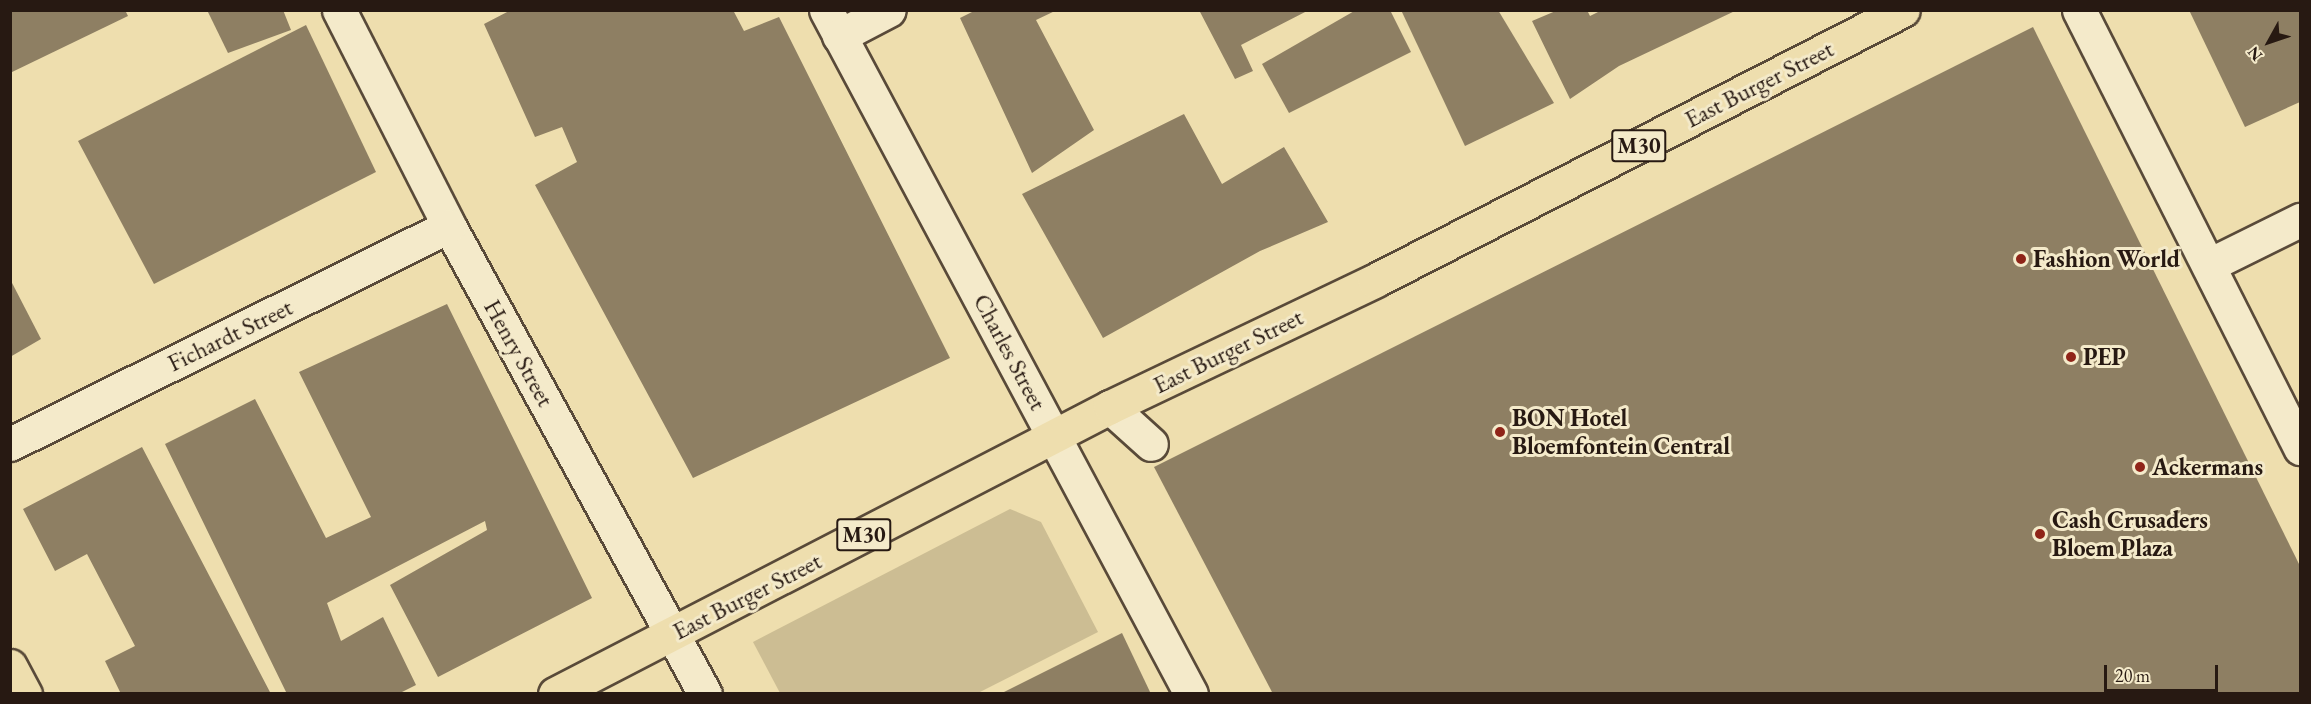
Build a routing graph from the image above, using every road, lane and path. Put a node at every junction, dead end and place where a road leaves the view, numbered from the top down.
1 (339, 10) edge
2 (889, 10) edge
3 (1903, 10) edge
4 (2079, 10) edge
5 (833, 23) edge
6 (2301, 220) edge
7 (449, 226) junction
8 (2209, 265) junction
9 (1147, 390) junction
10 (1110, 407) junction
11 (1055, 436) junction
12 (10, 444) edge
13 (2301, 448) edge
14 (674, 634) junction
15 (10, 666) edge
16 (25, 693) edge
17 (555, 693) edge
18 (705, 693) edge
19 (1191, 693) edge

1 - 7 street, Henry Street
2 - 5 street
3 - 9 main road, East Burger Street / M30
4 - 8 street
5 - 11 street, Charles Street
6 - 8 street
7 - 12 street, Fichardt Street
7 - 14 street, Henry Street
8 - 13 street
9 - 10 main road, East Burger Street / M30
9 - 10 street
10 - 11 main road, East Burger Street / M30
11 - 14 main road, East Burger Street / M30
11 - 19 street, Charles Street
14 - 17 main road, East Burger Street / M30
14 - 18 street, Henry Street
15 - 16 main road

